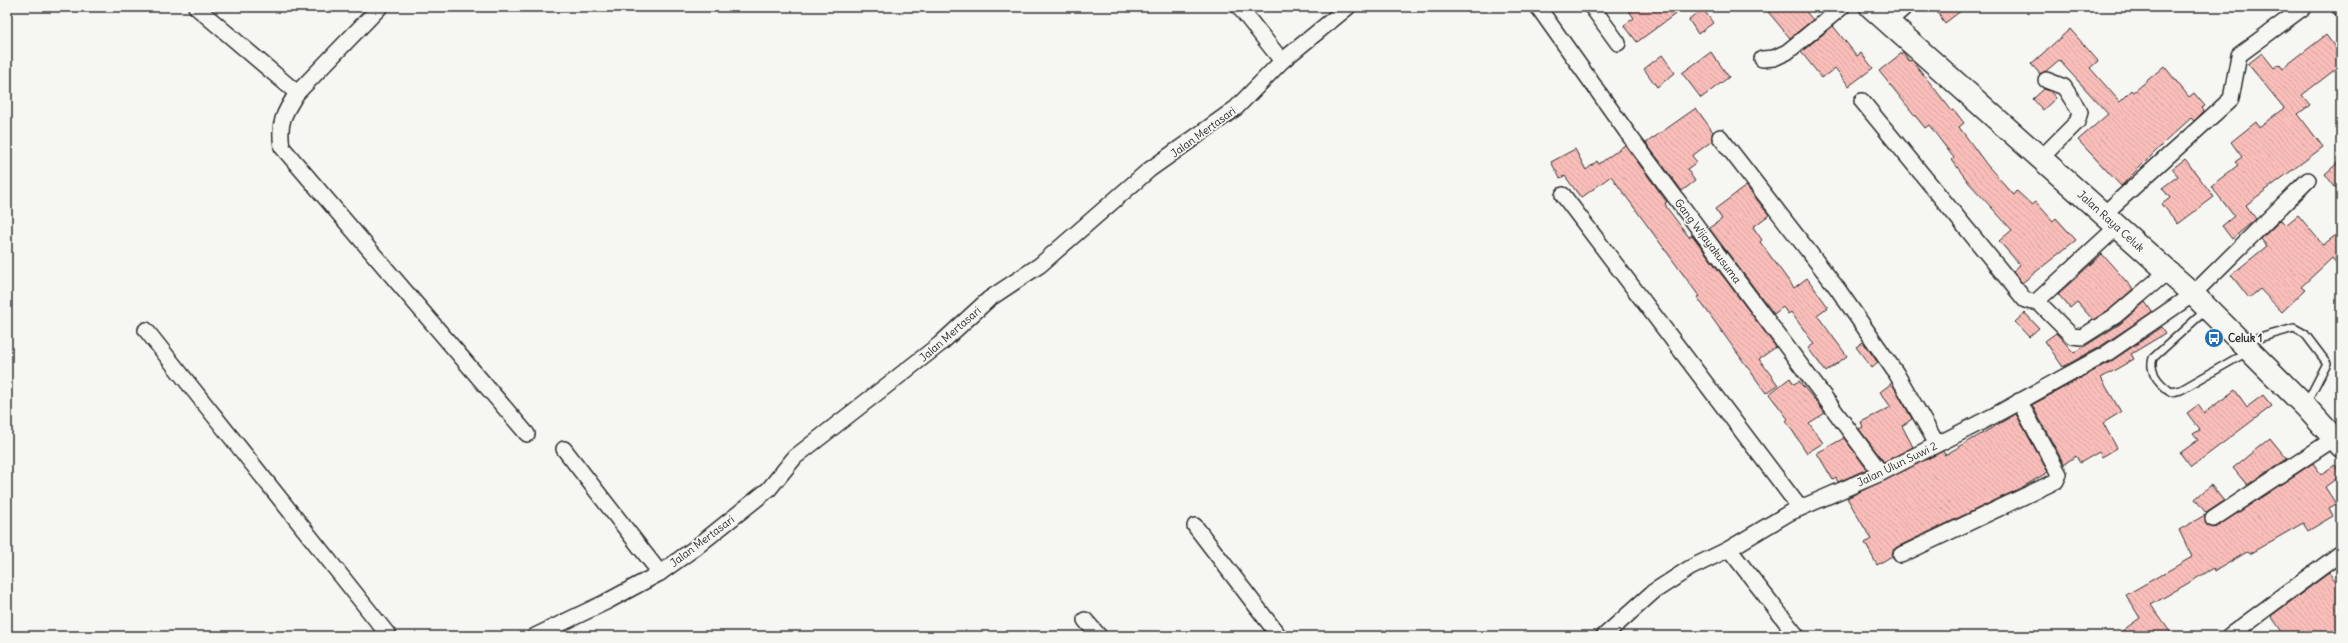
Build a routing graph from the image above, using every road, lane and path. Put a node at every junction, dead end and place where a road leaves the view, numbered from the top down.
1 (196, 7) edge
2 (380, 7) edge
3 (1239, 7) edge
4 (1348, 7) edge
5 (1538, 7) edge
6 (1592, 7) edge
7 (1842, 7) edge
8 (1905, 7) edge
9 (2304, 7) edge
10 (1881, 12) edge
11 (1618, 43) dead end
12 (1762, 59) dead end
13 (1282, 61) junction
14 (2046, 80) dead end
15 (297, 94) junction
16 (1862, 101) dead end
17 (1720, 137) dead end
18 (2045, 154) junction
19 (2308, 180) dead end
20 (1563, 195) dead end
21 (2110, 220) junction
22 (2168, 272) junction
23 (2037, 301) junction
24 (2200, 301) junction
25 (146, 330) dead end
26 (2246, 346) junction
27 (2019, 401) junction
28 (2305, 406) junction
29 (527, 434) dead end
30 (2339, 439) edge
31 (1937, 444) junction
32 (564, 449) dead end
33 (1881, 473) junction
34 (1800, 508) junction
35 (2213, 520) dead end
36 (1195, 526) dead end
37 (1729, 549) junction
38 (2341, 553) edge
39 (1901, 555) dead end
40 (660, 573) junction
41 (1086, 620) dead end
42 (1614, 633) edge
43 (388, 636) edge
44 (535, 636) edge
45 (1099, 636) edge
46 (1279, 636) edge
47 (1797, 636) edge
48 (2229, 636) edge

1 - 15 street
2 - 15 street
3 - 13 street
4 - 13 street, Jalan Mertasari
5 - 33 street, Gang Wijayakusuma
6 - 11 street
7 - 12 street
8 - 10 street
9 - 21 street
10 - 18 highway, Jalan Raya Celuk
13 - 40 street, Jalan Mertasari
14 - 18 street
15 - 29 street
16 - 23 street
17 - 31 street
18 - 21 highway, Jalan Raya Celuk
19 - 24 street, Jalan Ulun Suwi 2
20 - 34 street
21 - 22 highway, Jalan Raya Celuk
21 - 23 street
22 - 23 street
22 - 24 highway, Jalan Raya Celuk
24 - 26 highway, Jalan Raya Celuk
24 - 26 lane
24 - 27 street, Jalan Ulun Suwi 2
25 - 43 street
26 - 28 highway, Jalan Raya Celuk
26 - 28 lane
27 - 31 street, Jalan Ulun Suwi 2
27 - 39 street
28 - 30 highway, Jalan Raya Celuk
30 - 35 street
31 - 33 street, Jalan Ulun Suwi 2
32 - 40 street
33 - 34 street, Jalan Ulun Suwi 2
34 - 37 street, Jalan Ulun Suwi 2
36 - 46 street
37 - 42 street, Jalan Ulun Suwi 2
37 - 47 street
38 - 48 street
40 - 44 street, Jalan Mertasari
41 - 45 street

